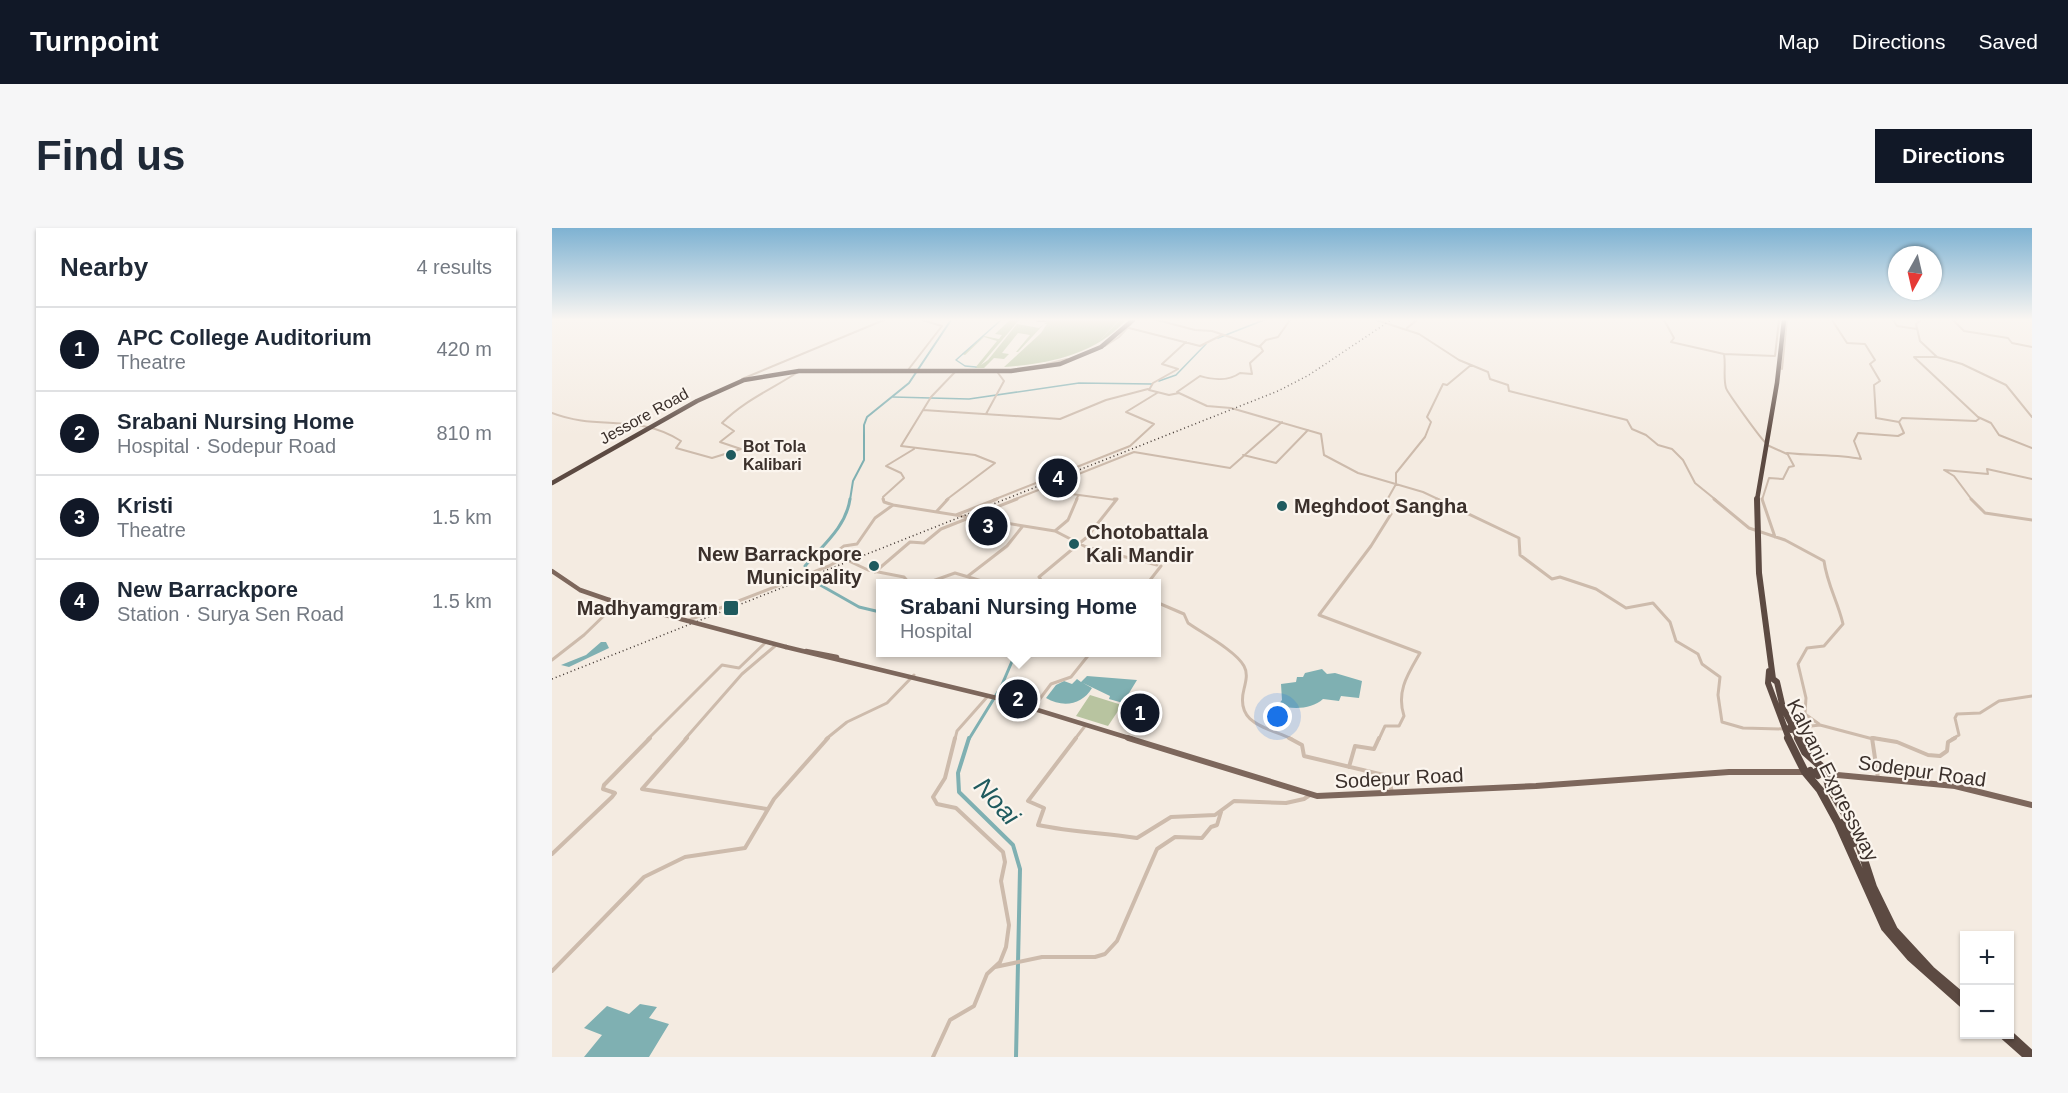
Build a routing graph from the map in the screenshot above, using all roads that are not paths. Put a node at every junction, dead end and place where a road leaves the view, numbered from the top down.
1 (791, 359) edge
2 (917, 359) edge
3 (1069, 359) edge
4 (1071, 359) edge
5 (1076, 359) edge
6 (1168, 359) edge
7 (1255, 359) edge
8 (1461, 359) edge
9 (1725, 359) edge
10 (1778, 359) edge
11 (1778, 359) edge
12 (1781, 359) edge
13 (1874, 359) edge
14 (1916, 359) edge
15 (1945, 359) edge
16 (1471, 365) junction
17 (1780, 368) junction
18 (797, 371) junction
19 (908, 371) junction
20 (955, 372) junction
21 (998, 372) junction
22 (757, 376) junction
23 (732, 383) junction
24 (1148, 389) junction
25 (1177, 392) junction
26 (1158, 393) junction
27 (708, 394) junction
28 (922, 410) junction
29 (552, 413) edge
30 (986, 414) junction
31 (2032, 417) edge
32 (1980, 418) junction
33 (1282, 422) junction
34 (1899, 422) junction
35 (650, 426) junction
36 (1308, 430) junction
37 (1764, 442) junction
38 (2032, 448) edge
39 (914, 449) junction
40 (1787, 454) junction
41 (1243, 455) junction
42 (2032, 479) edge
43 (552, 482) edge
44 (1396, 484) junction
45 (1039, 490) junction
46 (1078, 496) junction
47 (893, 505) junction
48 (936, 511) junction
49 (956, 515) junction
50 (972, 518) junction
51 (2032, 520) edge
52 (1022, 527) junction
53 (1055, 531) junction
54 (1755, 531) junction
55 (1775, 537) junction
56 (1079, 544) junction
57 (843, 558) junction
58 (552, 572) edge
59 (875, 572) junction
60 (968, 576) junction
61 (906, 579) edge
62 (938, 579) edge
63 (977, 579) edge
64 (1040, 579) edge
65 (1150, 579) edge
66 (606, 599) junction
67 (1161, 604) edge
68 (765, 643) dead end
69 (775, 646) dead end
70 (1087, 657) edge
71 (552, 660) edge
72 (913, 675) junction
73 (989, 696) junction
74 (2032, 696) edge
75 (1033, 708) junction
76 (1086, 724) junction
77 (1820, 725) junction
78 (1788, 729) junction
79 (1873, 738) junction
80 (1349, 767) junction
81 (1815, 773) junction
82 (1878, 778) junction
83 (1392, 794) junction
84 (1310, 795) junction
85 (2032, 805) edge
86 (767, 809) junction
87 (1221, 811) junction
88 (552, 854) edge
89 (994, 967) junction
90 (552, 971) edge
91 (1960, 996) edge
92 (1960, 997) edge
93 (1960, 997) edge
94 (2012, 1039) edge
95 (2030, 1055) edge
96 (933, 1057) edge

1 - 23 street
2 - 19 street
3 - 20 highway, Jessore Road
4 - 21 highway
5 - 21 street
6 - 24 street
7 - 25 street
8 - 16 street
9 - 37 street
10 - 17 highway, Kalyani Expressway
11 - 37 highway, Kalyani Expressway
12 - 17 street
13 - 34 street
14 - 32 street
15 - 31 street
16 - 44 street
16 - 54 street
17 - 37 highway, Kalyani Expressway
18 - 19 highway, Jessore Road
18 - 22 highway, Jessore Road
18 - 35 street
19 - 20 highway, Jessore Road
19 - 22 highway
20 - 21 highway
20 - 28 street
21 - 30 street
22 - 23 highway
22 - 27 highway, Jessore Road
23 - 27 highway
24 - 26 street
24 - 30 street
25 - 26 street
25 - 33 street
26 - 49 street
27 - 35 highway, Jessore Road
28 - 30 street
28 - 39 street
29 - 35 street
32 - 34 street
32 - 38 street
33 - 36 street
33 - 41 street
34 - 40 street
35 - 43 highway, Jessore Road
36 - 41 street
36 - 44 street
37 - 40 street
37 - 54 highway, Kalyani Expressway
39 - 47 street
39 - 48 street
40 - 55 street
41 - 45 street
42 - 51 street
44 - 78 street
44 - 80 street
45 - 46 street
45 - 50 street
46 - 53 street
46 - 56 street
47 - 48 street
47 - 57 street
48 - 49 street
49 - 50 street
50 - 52 street
50 - 59 street
52 - 53 street
52 - 60 street
53 - 56 street
54 - 55 street
54 - 78 highway, Kalyani Expressway
55 - 77 street
56 - 64 street
56 - 65 street
57 - 59 street
57 - 66 street
58 - 66 main road, Sodepur Road
59 - 61 street
60 - 62 street
60 - 63 street
66 - 71 street
66 - 72 main road, Sodepur Road, bridge
67 - 80 street
68 - 88 street
69 - 86 street
70 - 75 street
72 - 73 main road, Sodepur Road
72 - 86 street
73 - 75 main road, Sodepur Road
73 - 89 street
74 - 79 street
75 - 76 main road, Sodepur Road
76 - 84 main road, Sodepur Road
76 - 87 street
77 - 78 street
77 - 79 street
78 - 81 highway, Kalyani Expressway
78 - 81 highway, Kalyani Expressway
79 - 82 street
80 - 83 street
81 - 82 main road, Sodepur Road
81 - 83 main road, Sodepur Road
81 - 91 highway, Kalyani Expressway
81 - 92 highway
81 - 93 highway, Kalyani Expressway
82 - 85 main road, Sodepur Road
83 - 84 main road, Sodepur Road
84 - 87 street
86 - 90 street
87 - 89 street
89 - 96 street
94 - 95 highway

